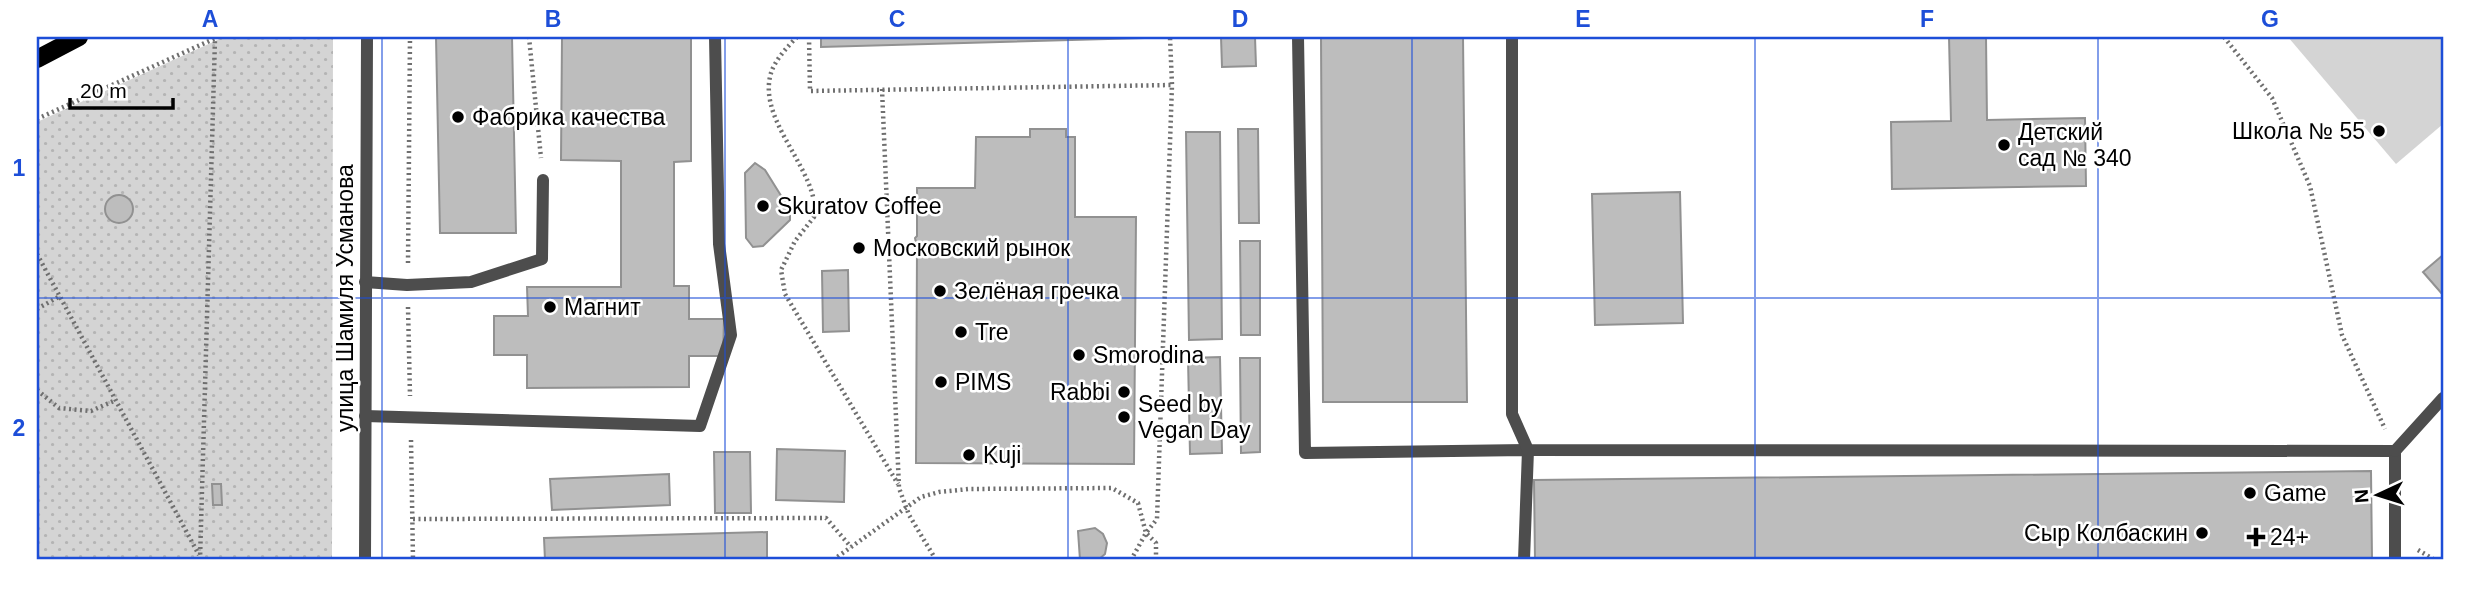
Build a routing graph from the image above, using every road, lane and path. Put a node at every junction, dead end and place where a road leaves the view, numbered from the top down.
1 (79, 37) edge
2 (367, 37) edge
3 (529, 37) edge
4 (715, 37) edge
5 (797, 37) edge
6 (809, 37) edge
7 (1170, 37) edge
8 (1298, 37) edge
9 (1512, 37) edge
10 (2224, 37) edge
11 (217, 38) edge
12 (37, 59) edge
13 (1172, 85) junction
14 (882, 89) junction
15 (37, 119) edge
16 (543, 180) joint
17 (37, 254) edge
18 (365, 282) junction
19 (60, 296) junction
20 (37, 309) edge
21 (37, 390) edge
22 (2443, 398) edge
23 (116, 400) junction
24 (365, 416) junction
25 (1528, 450) junction
26 (2395, 451) junction
27 (898, 484) junction
28 (906, 507) junction
29 (413, 519) dead end
30 (1146, 533) junction
31 (851, 547) junction
32 (200, 558) edge
33 (365, 560) edge
34 (833, 560) edge
35 (936, 560) edge
36 (1131, 560) edge
37 (1156, 560) edge
38 (1524, 560) edge
39 (2395, 560) edge

1 - 12 main road
2 - 18 street, улица Шамиля Усманова
3 - 16 path
4 - 24 street
5 - 27 path
6 - 14 path
7 - 13 path
8 - 25 street
9 - 25 street
10 - 26 path
11 - 15 path
11 - 32 path
13 - 14 path
13 - 30 path
14 - 27 path
16 - 18 street
17 - 19 path
18 - 24 street, улица Шамиля Усманова
19 - 20 path
19 - 23 path
21 - 23 path
22 - 26 street
23 - 32 path
24 - 33 street, улица Шамиля Усманова
25 - 26 street
25 - 38 street
26 - 39 street
27 - 28 path
28 - 30 path
28 - 31 path
28 - 35 path
29 - 31 path
30 - 36 path
30 - 37 path
31 - 34 path

